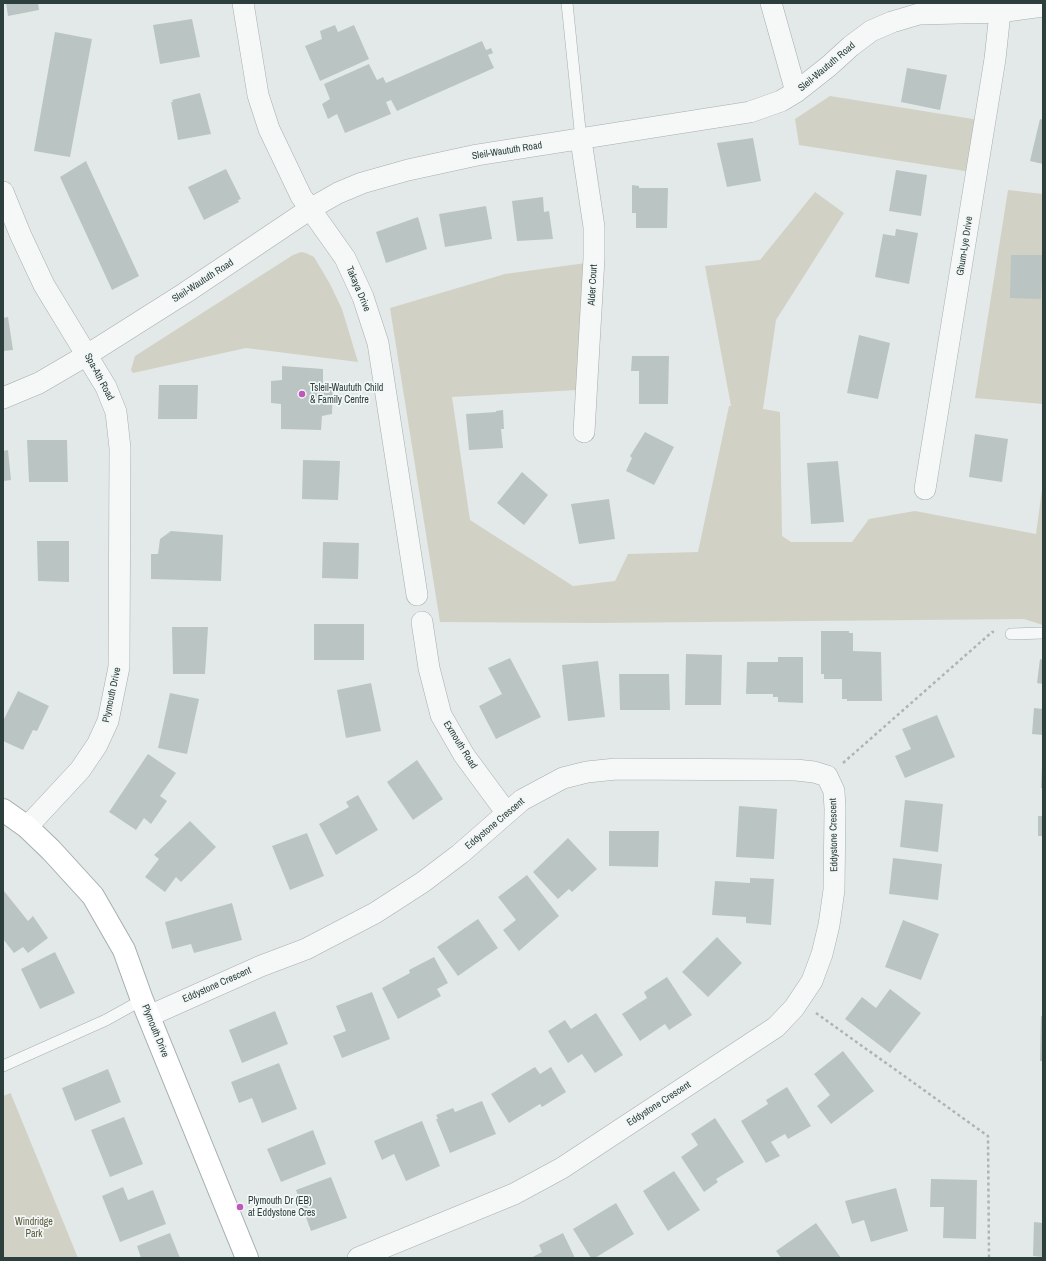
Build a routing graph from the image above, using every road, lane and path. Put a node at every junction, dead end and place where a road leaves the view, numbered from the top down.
1 (243, 3) edge
2 (567, 3) edge
3 (771, 3) edge
4 (1043, 6) edge
5 (1000, 8) edge
6 (796, 92) junction
7 (581, 140) junction
8 (3, 192) edge
9 (310, 209) junction
10 (87, 355) junction
11 (3, 398) edge
12 (584, 432) dead end
13 (925, 489) dead end
14 (417, 595) dead end
15 (119, 606) joint
16 (422, 622) dead end
17 (1043, 633) edge
18 (1011, 634) joint
19 (827, 776) junction
20 (3, 810) edge
21 (506, 812) junction
22 (27, 827) junction
23 (799, 1001) junction
24 (145, 1008) junction
25 (3, 1066) edge
26 (247, 1258) edge
27 (358, 1258) edge
28 (989, 1258) edge

1 - 9 street, Takaya Drive
2 - 7 lane
3 - 6 street
4 - 5 street, Sleil-Waututh Road
5 - 6 street, Sleil-Waututh Road
5 - 13 street, Ghum-Lye Drive
6 - 7 street, Sleil-Waututh Road
7 - 9 street, Sleil-Waututh Road
7 - 12 street, Alder Court
8 - 10 street, Spa-Ath Road
9 - 10 street, Sleil-Waututh Road
9 - 14 street, Takaya Drive
10 - 11 street, Sleil-Waututh Road
10 - 15 street, Spa-Ath Road
15 - 22 street, Plymouth Drive
16 - 21 street, Exmouth Road
17 - 18 lane
18 - 19 path
19 - 21 street, Eddystone Crescent
19 - 23 street, Eddystone Crescent
20 - 22 street, Plymouth Drive
21 - 24 street, Eddystone Crescent
22 - 24 street, Plymouth Drive
23 - 27 street, Eddystone Crescent
23 - 28 path
24 - 25 lane
24 - 26 street, Plymouth Drive

